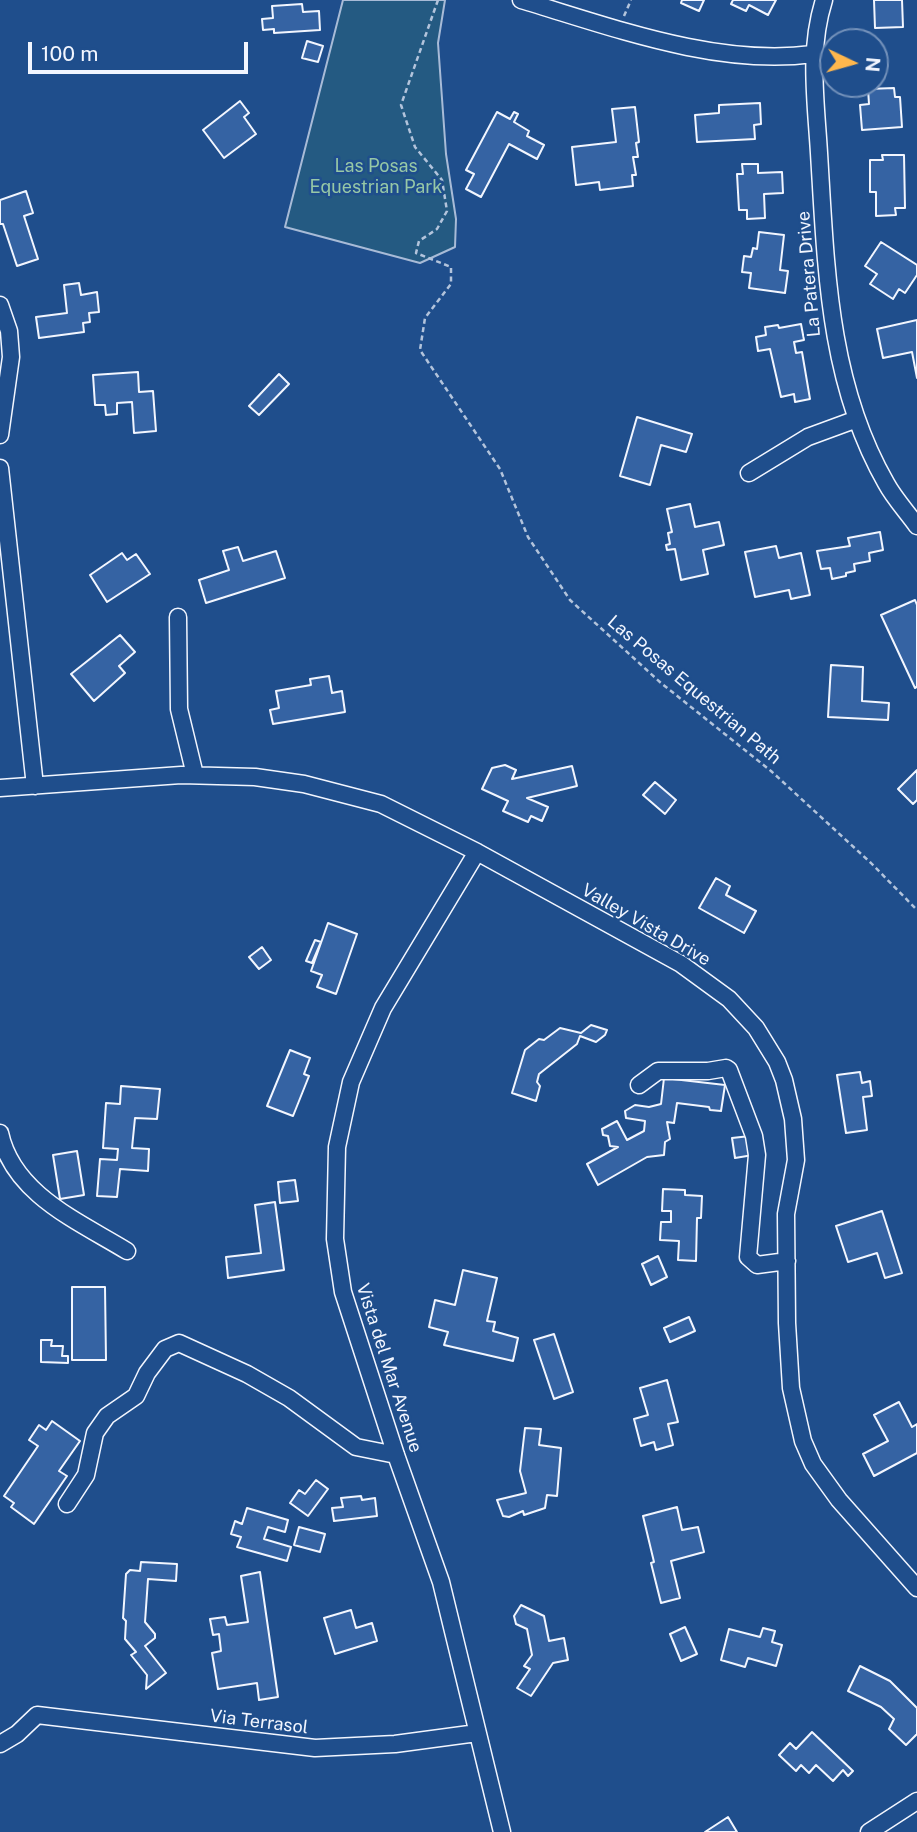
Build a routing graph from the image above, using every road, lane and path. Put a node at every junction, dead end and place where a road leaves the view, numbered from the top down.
1 (438, 0) edge
2 (521, 0) edge
3 (631, 0) edge
4 (824, 0) edge
5 (619, 28) junction
6 (813, 54) junction
7 (0, 305) edge
8 (857, 419) junction
9 (0, 435) edge
10 (0, 468) edge
11 (749, 473) dead end
12 (917, 526) edge
13 (178, 617) dead end
14 (195, 775) junction
15 (35, 786) junction
16 (0, 788) edge
17 (477, 852) junction
18 (917, 910) edge
19 (639, 1085) dead end
20 (0, 1133) edge
21 (127, 1251) dead end
22 (787, 1261) junction
23 (396, 1455) junction
24 (67, 1504) dead end
25 (917, 1588) edge
26 (477, 1733) junction
27 (0, 1744) edge
28 (917, 1801) edge
29 (502, 1832) edge
30 (869, 1832) edge

1 - 18 path, Las Posas Equestrian Path
2 - 5 street
3 - 5 path
4 - 6 street, La Patera Drive
5 - 6 street
6 - 8 street, La Patera Drive
7 - 9 street
8 - 11 street
8 - 12 street, La Patera Drive
10 - 15 street
13 - 14 street
14 - 15 street, Valley Vista Drive
14 - 17 street, Valley Vista Drive
15 - 16 street, Valley Vista Drive
17 - 22 street, Valley Vista Drive
17 - 23 street, Vista del Mar Avenue
19 - 22 street
20 - 21 street
22 - 25 street, Valley Vista Drive
23 - 24 street
23 - 26 street, Vista del Mar Avenue
26 - 27 street, Via Terrasol
26 - 29 street, Vista del Mar Avenue
28 - 30 street

